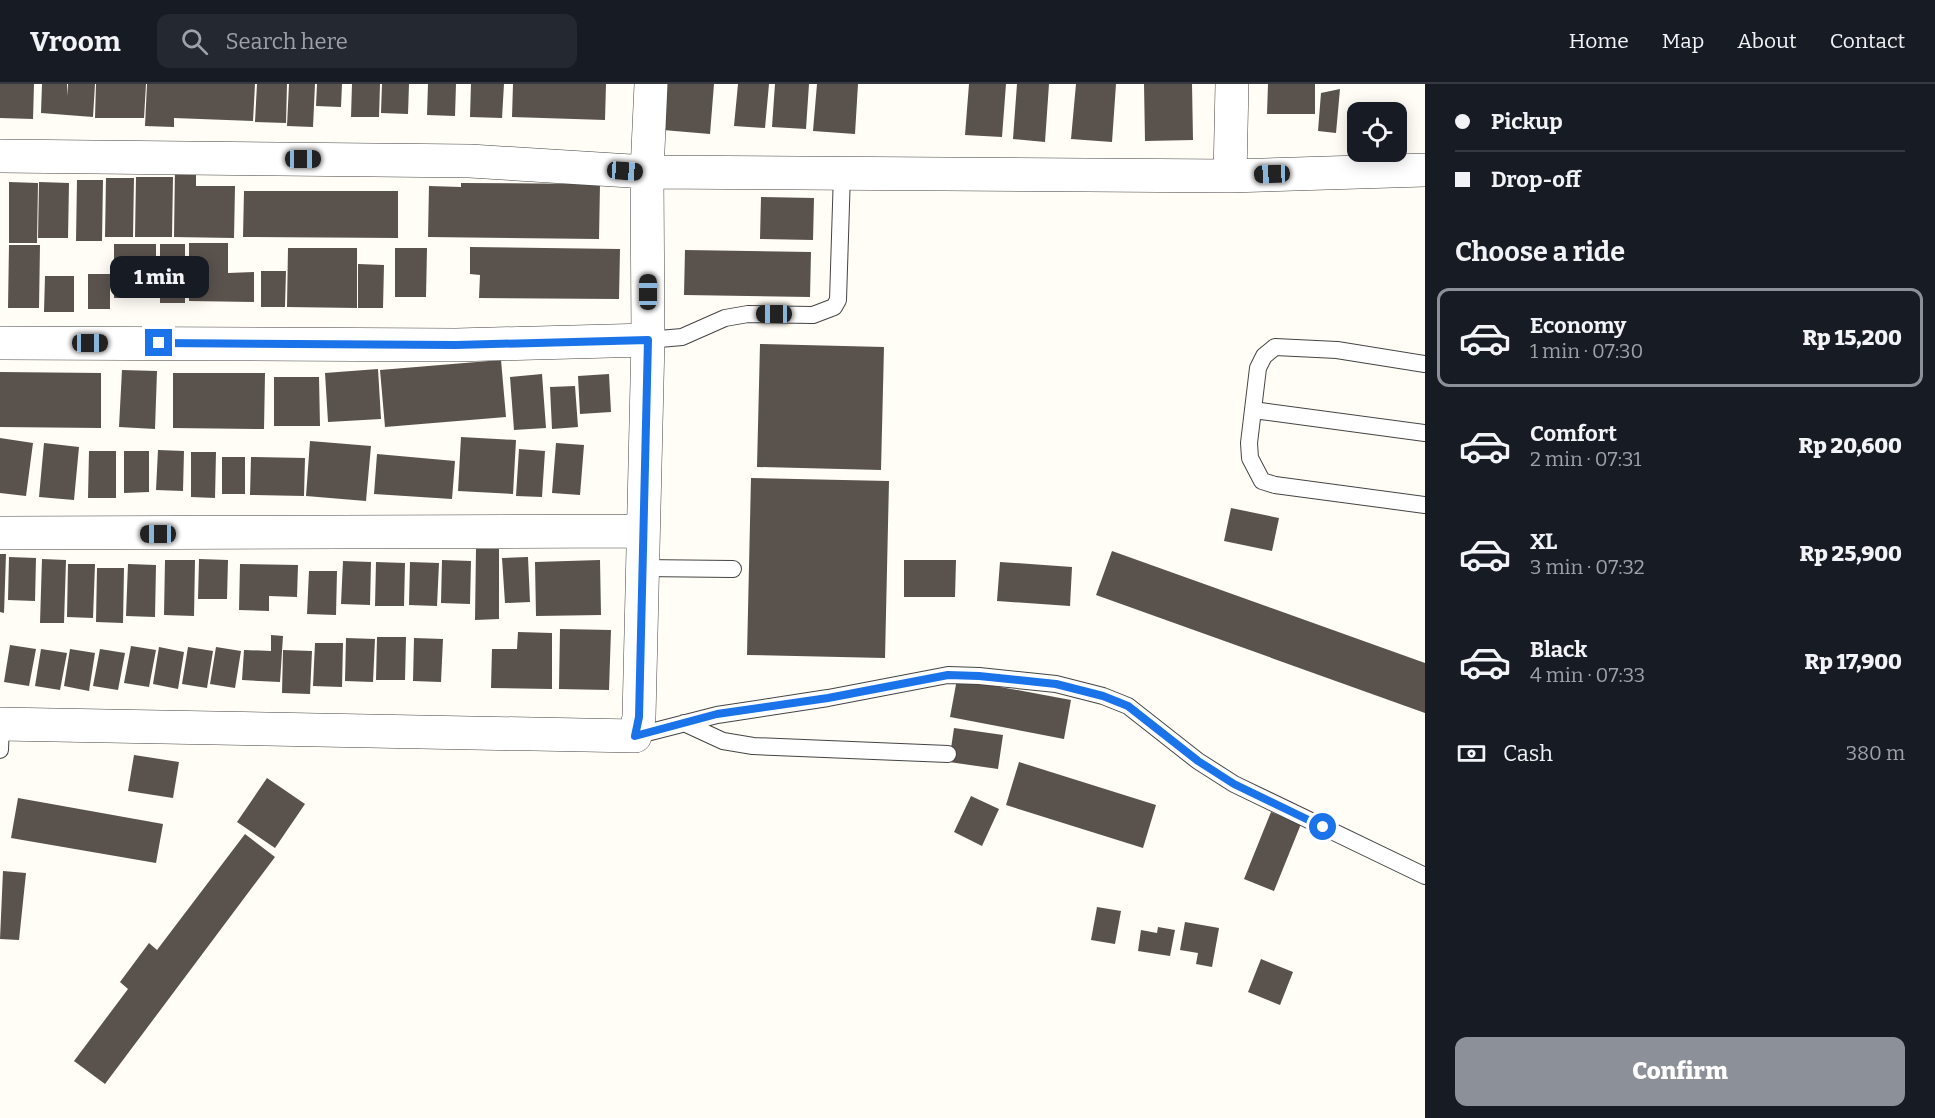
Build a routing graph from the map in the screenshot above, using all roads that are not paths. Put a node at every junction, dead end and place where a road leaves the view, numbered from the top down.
1 (651, 84) edge
2 (1232, 84) edge
3 (0, 156) edge
4 (1425, 170) edge
5 (647, 172) junction
6 (842, 173) junction
7 (1230, 176) junction
8 (648, 340) junction
9 (0, 343) edge
10 (1425, 364) edge
11 (1253, 410) junction
12 (1425, 433) edge
13 (1425, 505) edge
14 (643, 531) junction
15 (0, 533) edge
16 (641, 568) junction
17 (733, 569) dead end
18 (684, 723) junction
19 (0, 724) edge
20 (635, 736) junction
21 (0, 750) edge
22 (948, 754) dead end
23 (1425, 876) edge

1 - 5 street
2 - 7 street
3 - 5 street
4 - 7 street
5 - 6 street
5 - 8 street
6 - 7 street
6 - 8 lane
8 - 9 street
8 - 14 street
10 - 11 lane
11 - 12 lane
11 - 13 lane
14 - 15 street
14 - 16 street
16 - 17 lane
16 - 20 street
18 - 20 lane
18 - 22 lane
18 - 23 lane
19 - 20 street
19 - 21 lane

